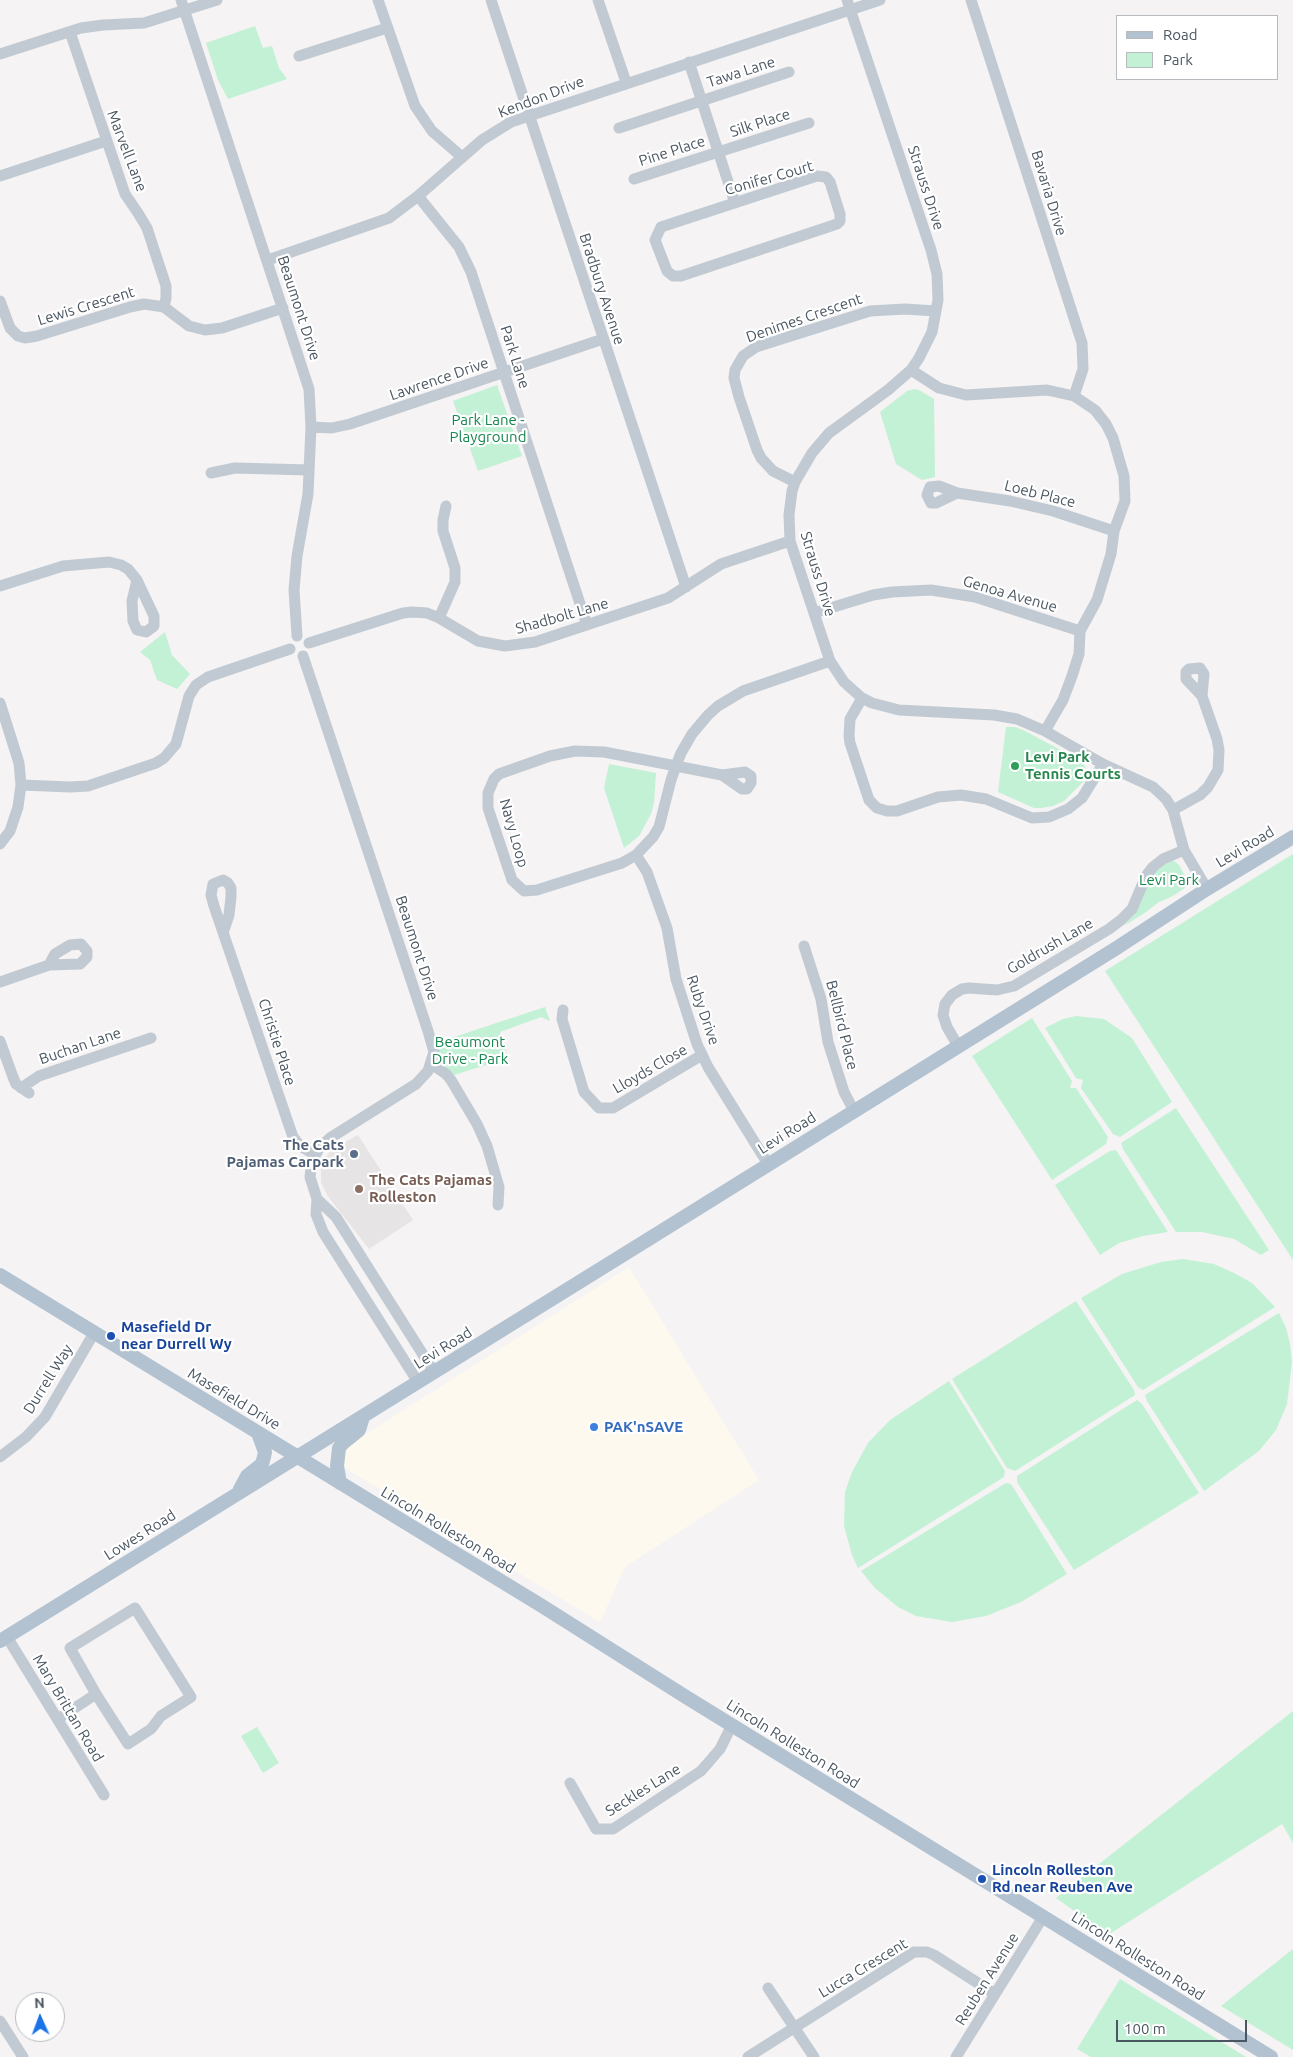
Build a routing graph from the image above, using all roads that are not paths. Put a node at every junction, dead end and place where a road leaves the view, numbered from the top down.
1 (217, 0) edge
2 (378, 0) edge
3 (491, 0) edge
4 (598, 0) edge
5 (880, 0) edge
6 (971, 0) edge
7 (849, 4) edge
8 (183, 6) edge
9 (388, 28) junction
10 (70, 32) junction
11 (0, 54) edge
12 (299, 56) dead end
13 (689, 62) junction
14 (790, 72) dead end
15 (626, 82) junction
16 (702, 101) junction
17 (529, 116) junction
18 (809, 123) dead end
19 (619, 128) dead end
20 (106, 141) junction
21 (719, 152) junction
22 (462, 157) junction
23 (0, 176) edge
24 (634, 179) dead end
25 (418, 196) junction
26 (735, 203) junction
27 (268, 260) junction
28 (0, 301) edge
29 (164, 307) junction
30 (283, 308) junction
31 (936, 311) junction
32 (603, 339) junction
33 (911, 370) junction
34 (504, 373) junction
35 (1074, 396) junction
36 (311, 427) junction
37 (309, 470) junction
38 (211, 473) dead end
39 (795, 482) junction
40 (957, 493) dead end
41 (446, 506) dead end
42 (1114, 531) junction
43 (790, 541) junction
44 (137, 580) dead end
45 (0, 586) edge
46 (686, 588) junction
47 (814, 613) junction
48 (439, 618) junction
49 (587, 625) junction
50 (1080, 631) junction
51 (297, 636) junction
52 (310, 643) junction
53 (290, 649) junction
54 (303, 656) junction
55 (830, 661) junction
56 (1202, 696) dead end
57 (862, 698) junction
58 (0, 703) edge
59 (1046, 731) junction
60 (1103, 764) junction
61 (676, 766) junction
62 (722, 776) dead end
63 (22, 784) junction
64 (1173, 810) junction
65 (1293, 837) edge
66 (0, 844) edge
67 (1184, 850) junction
68 (636, 855) junction
69 (1207, 889) junction
70 (224, 930) dead end
71 (804, 946) dead end
72 (49, 965) dead end
73 (0, 982) edge
74 (563, 1010) dead end
75 (151, 1038) dead end
76 (0, 1041) edge
77 (958, 1046) junction
78 (702, 1056) junction
79 (431, 1064) junction
80 (854, 1111) junction
81 (314, 1154) junction
82 (768, 1164) junction
83 (317, 1199) junction
84 (498, 1205) dead end
85 (0, 1274) edge
86 (375, 1279) junction
87 (359, 1288) junction
88 (94, 1332) junction
89 (434, 1372) junction
90 (418, 1382) junction
91 (364, 1416) junction
92 (258, 1433) junction
93 (0, 1457) edge
94 (298, 1457) junction
95 (340, 1483) junction
96 (239, 1492) junction
97 (3, 1639) edge
98 (96, 1694) junction
99 (58, 1719) junction
100 (732, 1725) junction
101 (570, 1783) dead end
102 (104, 1795) dead end
103 (1043, 1917) junction
104 (768, 1988) dead end
105 (995, 1994) junction
106 (0, 2021) edge
107 (794, 2027) junction
108 (23, 2057) edge
109 (748, 2057) edge
110 (814, 2057) edge
111 (956, 2057) edge
112 (1271, 2057) edge

1 - 8 street
2 - 9 street
3 - 17 street, Bradbury Avenue
4 - 15 street
5 - 7 street, Kendon Drive
6 - 35 street, Bavaria Drive
7 - 13 street, Kendon Drive
7 - 31 street, Strauss Drive
8 - 10 street
8 - 27 street, Beaumont Drive
9 - 12 street
9 - 22 street
10 - 11 street
10 - 20 street, Marvell Lane
13 - 15 street, Kendon Drive
13 - 16 street
14 - 16 street, Tawa Lane
15 - 17 street, Kendon Drive
16 - 19 street, Tawa Lane
16 - 21 street
17 - 22 street, Kendon Drive
17 - 32 street, Bradbury Avenue
18 - 21 street, Silk Place
20 - 23 street
20 - 29 street, Marvell Lane
21 - 24 street, Pine Place
21 - 26 street
22 - 25 street, Kendon Drive
25 - 27 street, Kendon Drive
25 - 34 street, Park Lane
26 - 26 street, Conifer Court
27 - 30 street, Beaumont Drive
28 - 29 street, Lewis Crescent
29 - 30 street
30 - 36 street, Beaumont Drive
31 - 33 street, Strauss Drive
31 - 39 street, Denimes Crescent
32 - 34 street, Lawrence Drive
32 - 46 street, Bradbury Avenue
33 - 35 street
33 - 39 street, Strauss Drive
34 - 36 street, Lawrence Drive
34 - 49 street, Park Lane
35 - 42 street
36 - 37 street, Beaumont Drive
37 - 38 street
37 - 51 street, Beaumont Drive
39 - 43 street, Strauss Drive
40 - 42 street, Loeb Place
41 - 48 street
42 - 50 street
43 - 46 street, Shadbolt Lane
43 - 47 street, Strauss Drive
44 - 45 street
46 - 49 street, Shadbolt Lane
47 - 50 street, Genoa Avenue
47 - 55 street, Strauss Drive
48 - 49 street, Shadbolt Lane
48 - 52 street, Shadbolt Lane
50 - 59 street
51 - 52 street
51 - 53 street
52 - 54 street
53 - 54 street
53 - 63 street
54 - 79 street, Beaumont Drive
55 - 57 street, Strauss Drive
55 - 61 street, Navy Loop
56 - 64 street
57 - 59 street, Strauss Drive
57 - 60 street
58 - 63 street
59 - 60 street, Strauss Drive
60 - 64 street, Strauss Drive
61 - 62 street
61 - 68 street, Navy Loop
61 - 68 street, Navy Loop
63 - 66 street
64 - 67 street, Strauss Drive
65 - 69 main road, Levi Road
67 - 69 street, Strauss Drive
67 - 77 street, Goldrush Lane
68 - 78 street, Ruby Drive
69 - 77 main road, Levi Road
70 - 81 street, Christie Place
71 - 80 street, Bellbird Place
72 - 73 street
74 - 78 street, Lloyds Close
75 - 76 street, Buchan Lane
77 - 80 main road, Levi Road
78 - 82 street, Ruby Drive
79 - 81 street
79 - 84 street
80 - 82 main road, Levi Road
81 - 83 street
82 - 89 main road, Levi Road
83 - 86 street
83 - 87 street
85 - 88 main road, Masefield Drive
86 - 87 street
86 - 89 street
87 - 90 street
88 - 92 main road, Masefield Drive
88 - 93 street, Durrell Way
89 - 90 main road, Levi Road
90 - 91 main road, Levi Road
91 - 94 main road, Levi Road
91 - 95 main road
92 - 94 main road, Masefield Drive
92 - 96 main road
94 - 95 main road, Lincoln Rolleston Road
94 - 96 main road, Lowes Road
95 - 100 main road, Lincoln Rolleston Road
96 - 97 main road, Lowes Road
97 - 99 street, Mary Brittan Road
98 - 98 street
98 - 99 street
99 - 102 street, Mary Brittan Road
100 - 101 street, Seckles Lane
100 - 103 main road, Lincoln Rolleston Road
103 - 105 street, Reuben Avenue
103 - 112 main road, Lincoln Rolleston Road
104 - 107 street
105 - 107 street, Lucca Crescent
105 - 111 street, Reuben Avenue
106 - 108 street
107 - 109 street, Lucca Crescent
107 - 110 street

